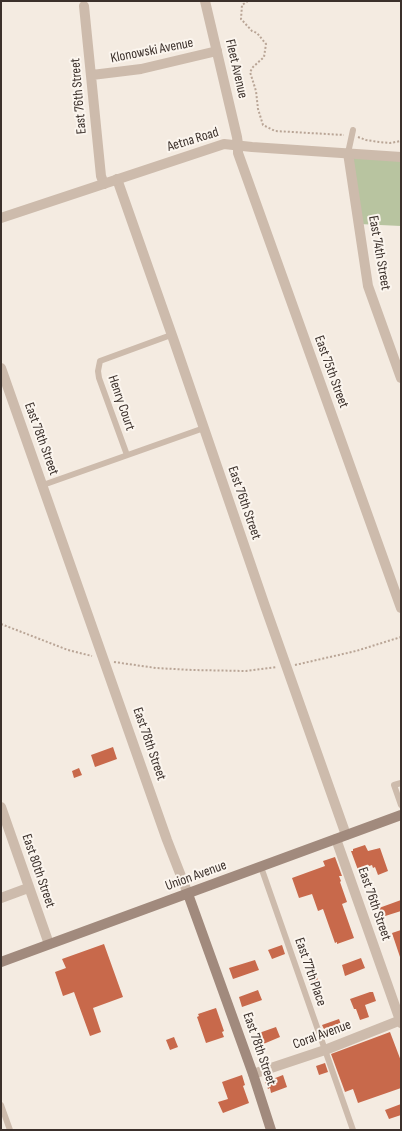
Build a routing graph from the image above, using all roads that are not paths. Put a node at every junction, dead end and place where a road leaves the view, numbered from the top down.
1 (205, 1) edge
2 (84, 6) dead end
3 (217, 51) junction
4 (92, 75) junction
5 (352, 133) road end
6 (238, 144) junction
7 (348, 153) junction
8 (401, 157) edge
9 (117, 180) junction
10 (104, 184) junction
11 (1, 216) edge
12 (171, 335) junction
13 (1, 368) edge
14 (401, 378) edge
15 (204, 428) junction
16 (127, 455) junction
17 (43, 485) junction
18 (401, 608) edge
19 (401, 783) edge
20 (401, 805) edge
21 (1, 808) edge
22 (401, 815) edge
23 (346, 835) junction
24 (336, 839) junction
25 (261, 867) junction
26 (28, 888) junction
27 (188, 894) junction
28 (1, 898) edge
29 (49, 944) junction
30 (1, 962) edge
31 (401, 1021) edge
32 (325, 1050) junction
33 (253, 1074) junction
34 (1, 1105) edge
35 (2, 1113) edge
36 (10, 1130) edge
37 (271, 1130) edge
38 (353, 1130) edge

1 - 3 street, Fleet Avenue
2 - 4 street, East 76th Street
3 - 4 street, Klonowski Avenue
3 - 6 street, Fleet Avenue
4 - 10 street, East 76th Street
5 - 7 lane
6 - 7 street, Aetna Road
6 - 9 street, Aetna Road
6 - 18 street, East 75th Street
7 - 8 street, Aetna Road
7 - 14 street, East 74th Street
9 - 10 street, Aetna Road
9 - 12 street, East 76th Street
10 - 11 street, Aetna Road
12 - 15 street, East 76th Street
12 - 16 lane, Henry Court
13 - 17 street, East 78th Street
15 - 16 lane
15 - 23 street, East 76th Street
16 - 17 lane
17 - 27 street, East 78th Street
19 - 20 lane
21 - 26 street, East 80th Street
22 - 23 main road, Union Avenue
23 - 24 main road, Union Avenue
24 - 25 main road, Union Avenue
24 - 31 street, East 76th Street
25 - 27 main road, Union Avenue
25 - 32 lane, East 77th Place
26 - 28 street
26 - 29 street, East 80th Street
27 - 29 main road, Union Avenue
27 - 33 main road, East 78th Street
29 - 30 main road, Union Avenue
31 - 32 street, Coral Avenue
32 - 33 street, Coral Avenue
32 - 38 lane, East 77th Place
33 - 37 main road, East 78th Street
34 - 35 lane
35 - 36 lane

